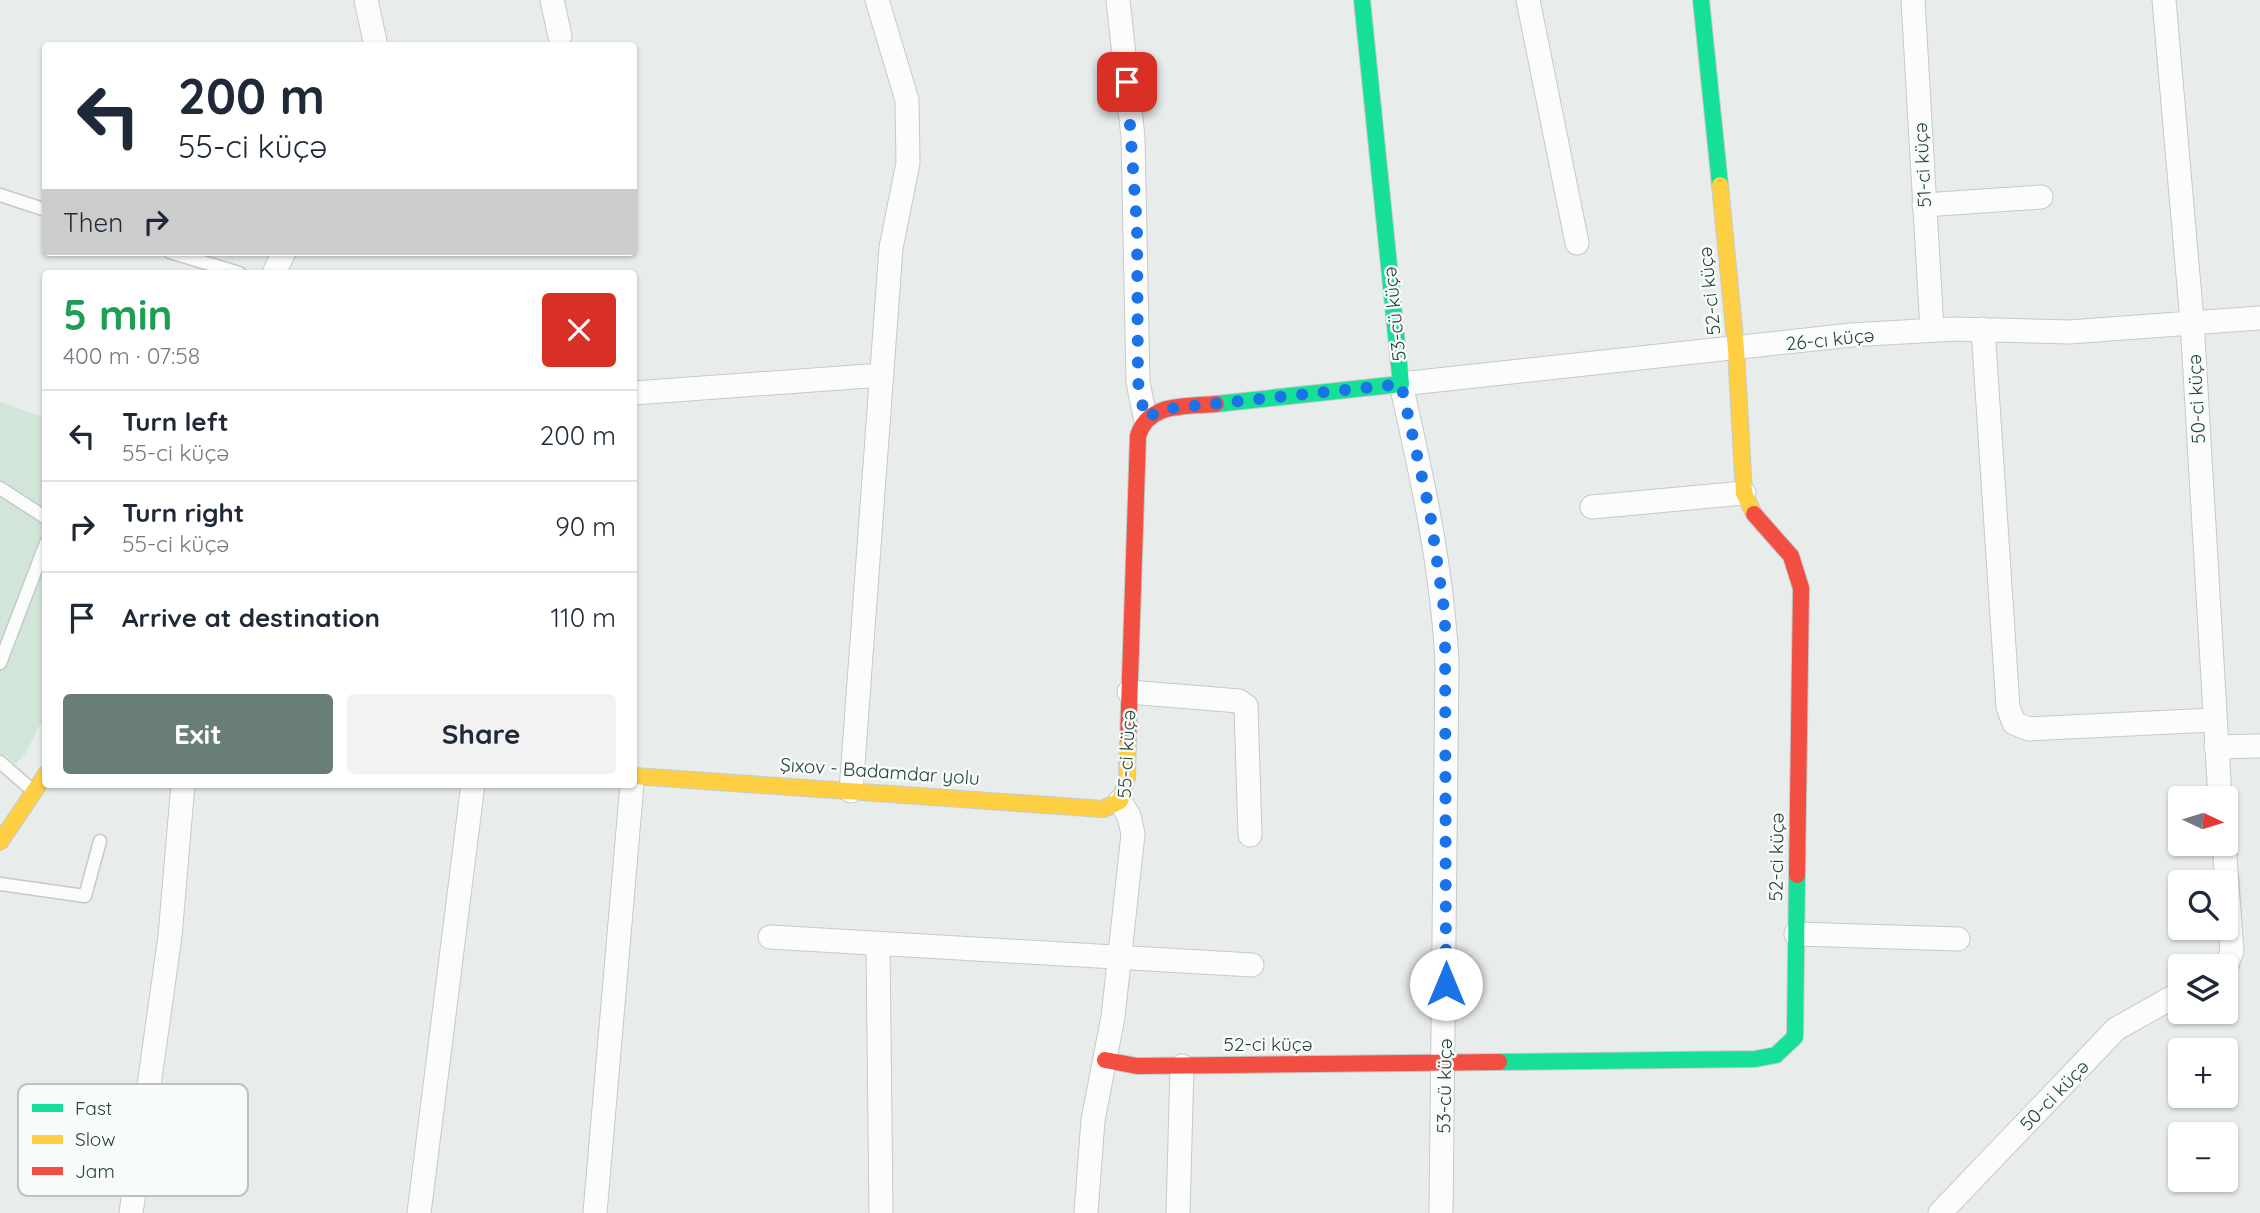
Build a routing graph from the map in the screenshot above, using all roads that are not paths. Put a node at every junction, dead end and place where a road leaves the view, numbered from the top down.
1 (366, 0) edge
2 (551, 0) edge
3 (877, 0) edge
4 (1118, 0) edge
5 (1362, 0) edge
6 (1528, 0) edge
7 (1701, 0) edge
8 (1913, 0) edge
9 (2164, 0) edge
10 (560, 36) dead end
11 (375, 42) edge
12 (0, 195) edge
13 (2041, 197) dead end
14 (1924, 205) junction
15 (42, 209) edge
16 (1577, 243) dead end
17 (183, 256) edge
18 (229, 270) edge
19 (2260, 318) edge
20 (2192, 321) junction
21 (1983, 329) junction
22 (1932, 330) junction
23 (1736, 349) junction
24 (882, 375) junction
25 (1401, 384) junction
26 (637, 393) edge
27 (1145, 418) junction
28 (0, 488) edge
29 (1744, 493) junction
30 (1592, 507) dead end
31 (42, 515) edge
32 (42, 553) edge
33 (0, 663) edge
34 (1129, 692) junction
35 (2213, 720) junction
36 (2260, 746) edge
37 (2216, 747) junction
38 (0, 762) edge
39 (637, 776) edge
40 (42, 779) edge
41 (2219, 786) edge
42 (183, 788) edge
43 (472, 788) edge
44 (632, 788) edge
45 (33, 790) junction
46 (851, 791) junction
47 (1120, 801) junction
48 (1250, 835) dead end
49 (100, 841) dead end
50 (0, 842) edge
51 (2225, 856) edge
52 (0, 884) edge
53 (1796, 934) junction
54 (770, 937) dead end
55 (1958, 939) dead end
56 (878, 945) junction
57 (2231, 954) edge
58 (1121, 958) junction
59 (1252, 965) dead end
60 (2168, 1000) edge
61 (1105, 1060) junction
62 (1445, 1064) junction
63 (1182, 1066) junction
64 (149, 1084) edge
65 (419, 1213) edge
66 (595, 1213) edge
67 (881, 1213) edge
68 (1086, 1213) edge
69 (1178, 1213) edge
70 (1441, 1213) edge
71 (1940, 1213) edge

1 - 11 street
2 - 10 street
3 - 24 street
4 - 27 street, 55-ci küçə
5 - 25 street, 53-cü küçə
6 - 16 street
7 - 23 street, 52-ci küçə
8 - 14 street, 51-ci küçə
9 - 20 street, 50-ci küçə
12 - 15 lane
13 - 14 street
14 - 22 street, 51-ci küçə
17 - 18 lane
19 - 20 street, 26-cı küçə
20 - 21 street, 26-cı küçə
20 - 35 street, 50-ci küçə
21 - 22 street, 26-cı küçə
21 - 35 street
22 - 23 street, 26-cı küçə
23 - 25 street, 26-cı küçə
23 - 29 street, 52-ci küçə
24 - 26 street
24 - 46 street
25 - 27 street
25 - 62 street, 53-cü küçə
27 - 34 street, 55-ci küçə
28 - 31 lane
29 - 30 street
29 - 53 street, 52-ci küçə
32 - 33 lane
34 - 47 street, 55-ci küçə
34 - 48 street
35 - 37 street, 50-ci küçə
36 - 37 street
37 - 41 street, 50-ci küçə
38 - 45 lane
39 - 46 street, Şıxov - Badamdar yolu
40 - 45 street
42 - 64 street
43 - 65 street
44 - 66 street
45 - 50 street
46 - 47 street, Şıxov - Badamdar yolu
47 - 58 street, 55-ci küçə
49 - 52 lane
51 - 57 street
53 - 55 street
53 - 62 street, 52-ci küçə
54 - 56 street
56 - 58 street
56 - 67 street
58 - 59 street
58 - 61 street, 55-ci küçə
60 - 71 street, 50-ci küçə
61 - 63 street, 52-ci küçə
61 - 68 street, 55-ci küçə
62 - 63 street, 52-ci küçə
62 - 70 street, 53-cü küçə
63 - 69 street

